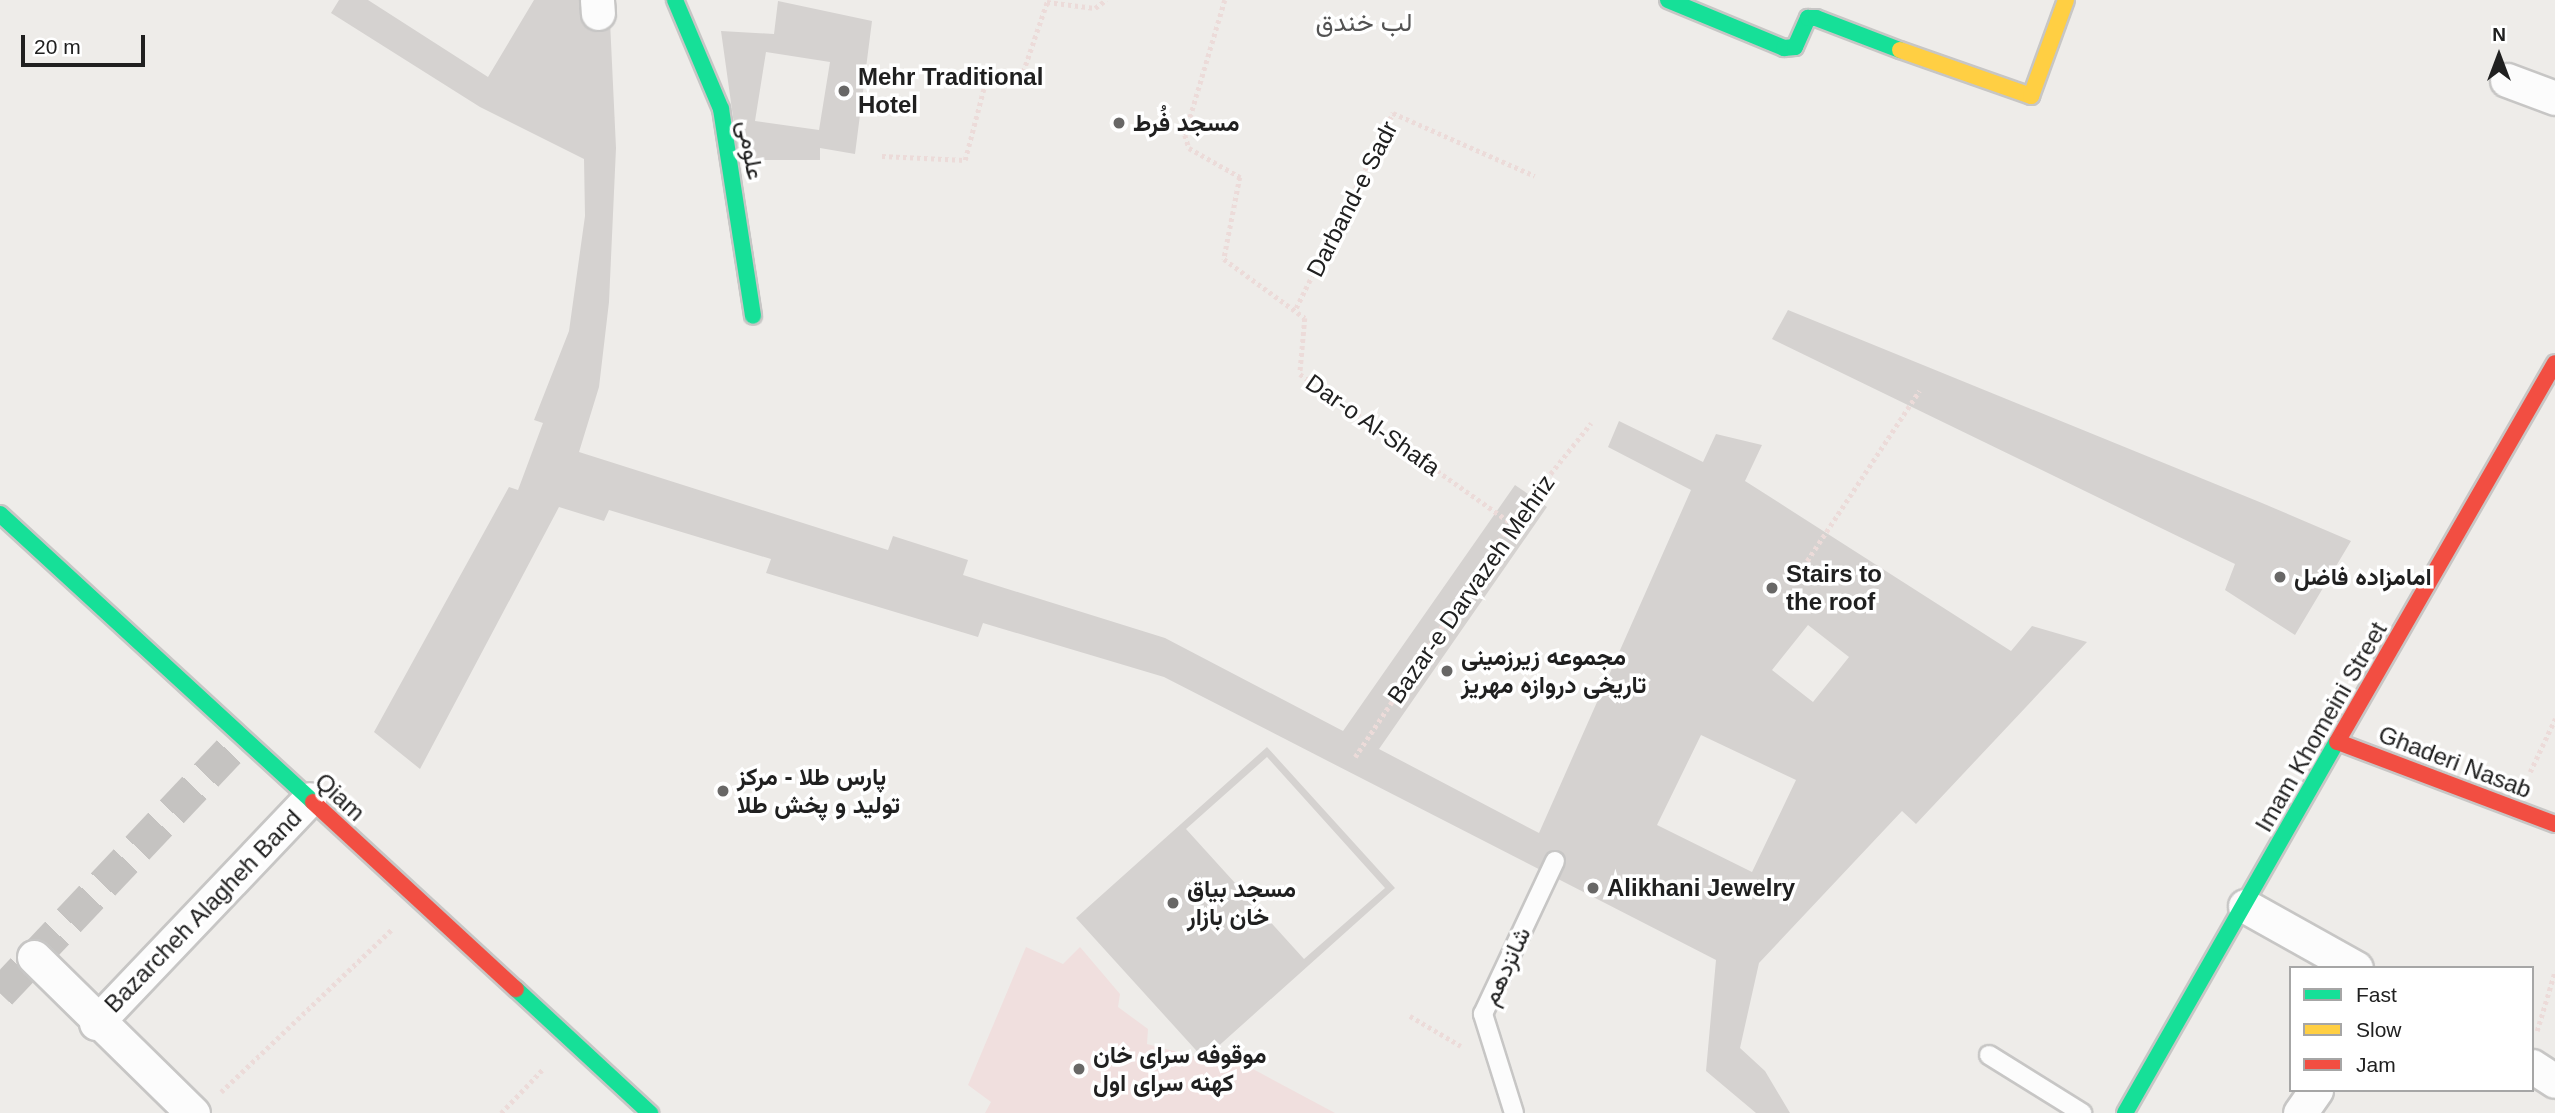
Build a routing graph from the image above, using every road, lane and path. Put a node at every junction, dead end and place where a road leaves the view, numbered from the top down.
1 (675, 0) edge
2 (1106, 0) edge
3 (1226, 0) edge
4 (1668, 0) edge
5 (2066, 0) edge
6 (2508, 80) dead end
7 (2555, 98) edge
8 (882, 156) dead end
9 (1535, 176) dead end
10 (1296, 308) junction
11 (753, 316) dead end
12 (2555, 364) edge
13 (1919, 391) dead end
14 (1591, 423) dead end
15 (0, 514) edge
16 (1511, 523) junction
17 (1807, 561) dead end
18 (2555, 719) edge
19 (2338, 742) junction
20 (1355, 757) dead end
21 (309, 799) junction
22 (2513, 808) junction
23 (2555, 824) edge
24 (1555, 861) dead end
25 (420, 901) junction
26 (2245, 906) junction
27 (33, 957) dead end
28 (2352, 966) edge
29 (2555, 971) edge
30 (1410, 1016) dead end
31 (96, 1023) junction
32 (571, 1040) junction
33 (2534, 1051) edge
34 (1989, 1055) dead end
35 (1498, 1068) junction
36 (2555, 1081) edge
37 (2315, 1092) edge
38 (201, 1108) edge
39 (500, 1113) edge
40 (650, 1113) edge
41 (1514, 1113) edge
42 (2082, 1113) edge
43 (2125, 1113) edge
44 (2300, 1113) edge

1 - 11 main road, علومی
2 - 8 path
3 - 10 path
4 - 5 main road
6 - 7 street
9 - 10 path, Darband-e Sadr
10 - 16 path, Dar-o Al-Shafa
12 - 19 main road, Imam Khomeini Street
13 - 17 path
14 - 16 path, Bazar-e Darvazeh Mehriz
15 - 21 main road, Qiam
16 - 20 path, Bazar-e Darvazeh Mehriz
18 - 22 path
19 - 22 main road, Ghaderi Nasab
19 - 26 main road, Imam Khomeini Street
21 - 25 main road, Qiam
21 - 31 street, Bazarcheh Alagheh Band
22 - 23 main road, Ghaderi Nasab
24 - 35 lane, شانزدهم
25 - 32 main road, Qiam
25 - 38 path
26 - 28 street
26 - 43 main road, Imam Khomeini Street
27 - 31 street
29 - 33 path
30 - 35 path
31 - 38 street
32 - 39 path
32 - 40 main road, Qiam
33 - 36 street
34 - 42 lane
35 - 41 lane, شانزدهم
37 - 44 street

